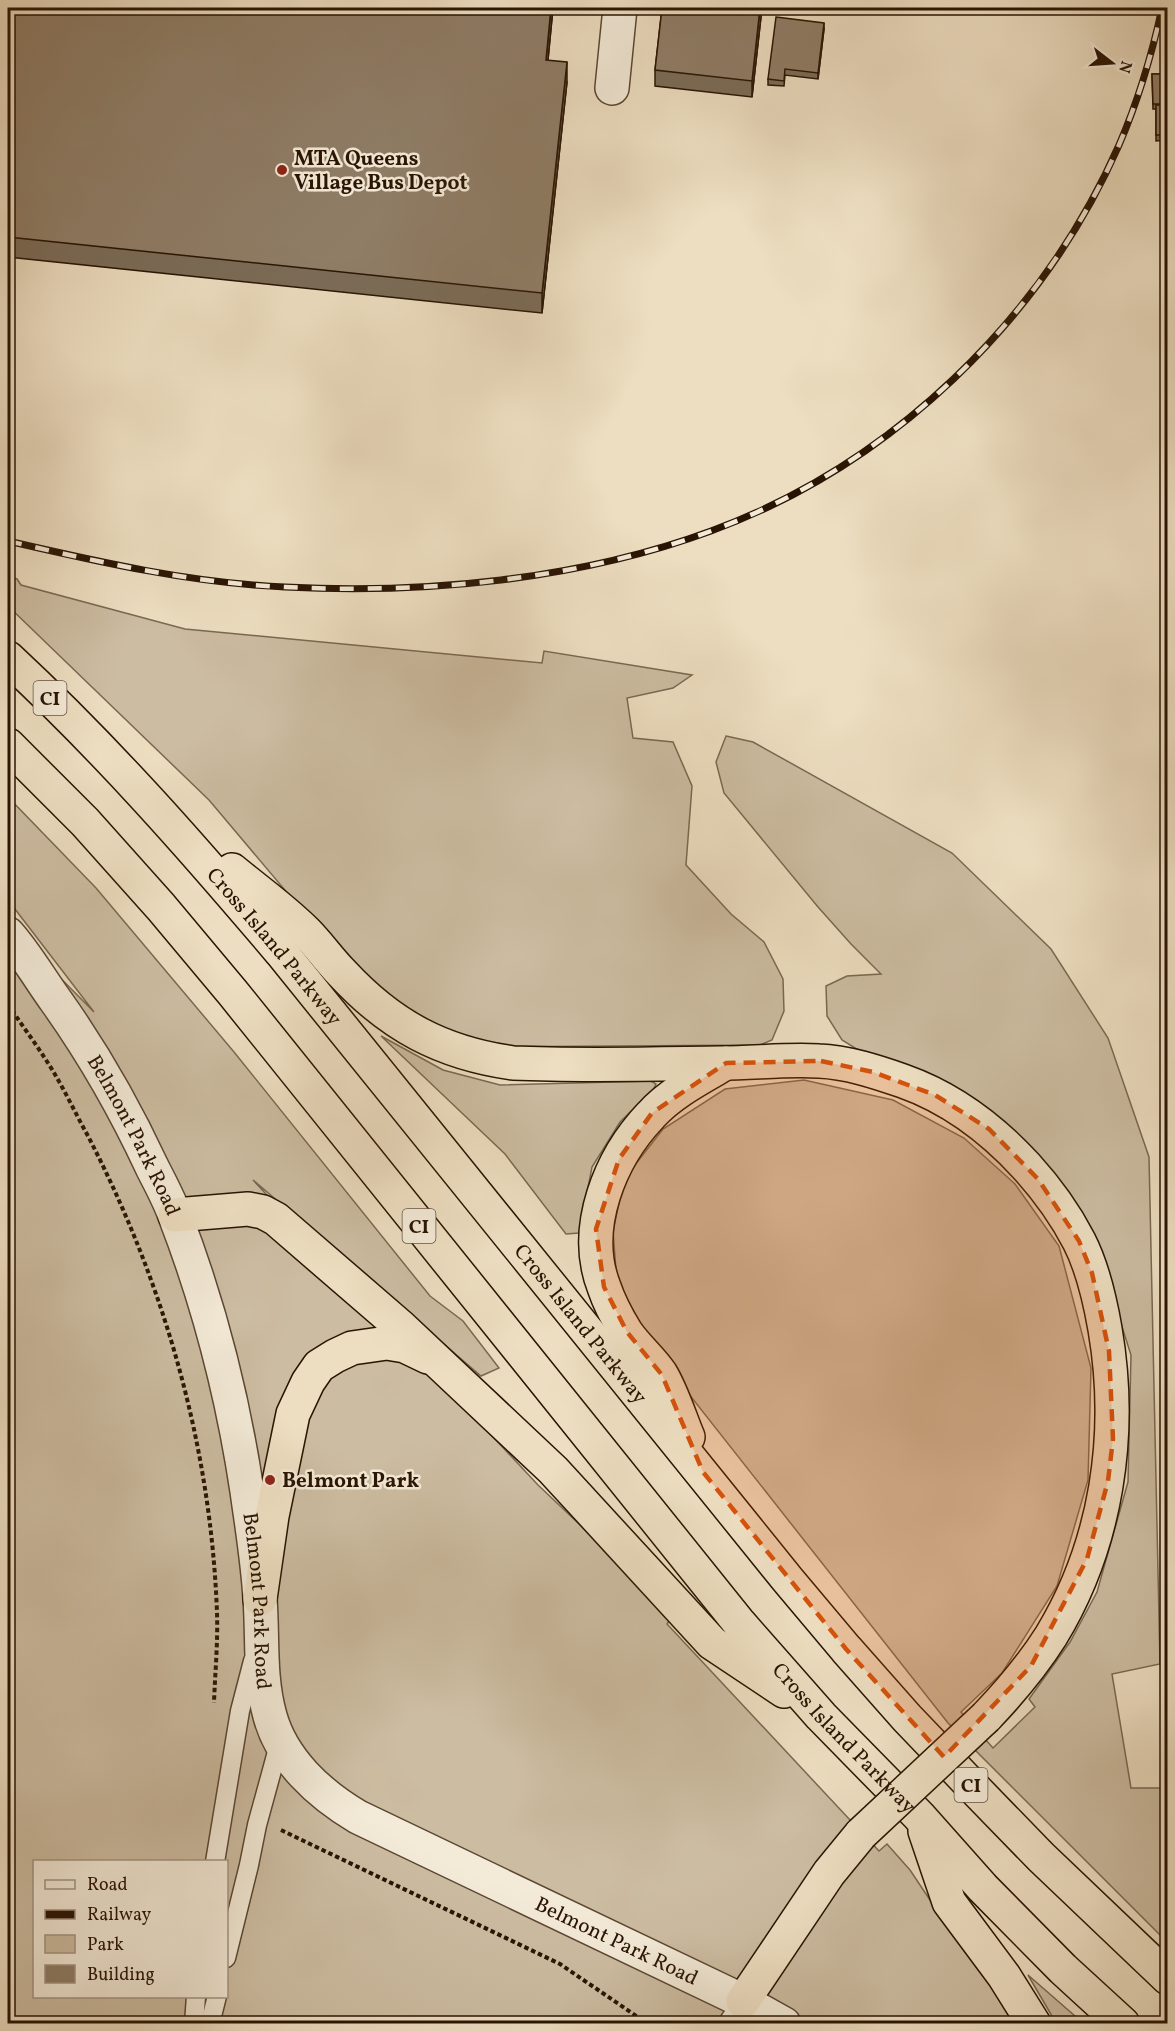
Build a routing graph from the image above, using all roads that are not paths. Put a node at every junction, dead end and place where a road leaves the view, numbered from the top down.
1 (620, 8) edge
2 (612, 88) dead end
3 (8, 658) edge
4 (8, 745) edge
5 (157, 807) junction
6 (8, 934) edge
7 (726, 1063) junction
8 (175, 1215) junction
9 (435, 1361) junction
10 (703, 1472) junction
11 (260, 1614) junction
12 (820, 1716) junction
13 (280, 1741) junction
14 (919, 1816) junction
15 (215, 1860) edge
16 (228, 1950) edge
17 (1167, 1977) edge
18 (196, 1998) edge
19 (216, 1998) edge
20 (735, 2012) edge
21 (194, 2024) edge
22 (210, 2024) edge
23 (784, 2024) edge
24 (1034, 2024) edge
25 (1123, 2024) edge

1 - 2 street
3 - 5 highway, Cross Island Parkway / CI
4 - 12 highway, Cross Island Parkway / CI
5 - 7 highway
5 - 10 highway, Cross Island Parkway / CI
6 - 8 street, Belmont Park Road
7 - 10 highway
7 - 20 highway, bridge
8 - 9 highway
8 - 11 street, Belmont Park Road
9 - 11 highway
9 - 12 highway
10 - 17 highway, Cross Island Parkway / CI
11 - 13 street, Belmont Park Road
11 - 15 lane
12 - 14 highway, Cross Island Parkway / CI
13 - 16 lane
13 - 20 street, Belmont Park Road
14 - 24 highway
14 - 25 highway, Cross Island Parkway / CI
18 - 21 lane
19 - 22 lane
20 - 23 street, Belmont Park Road

